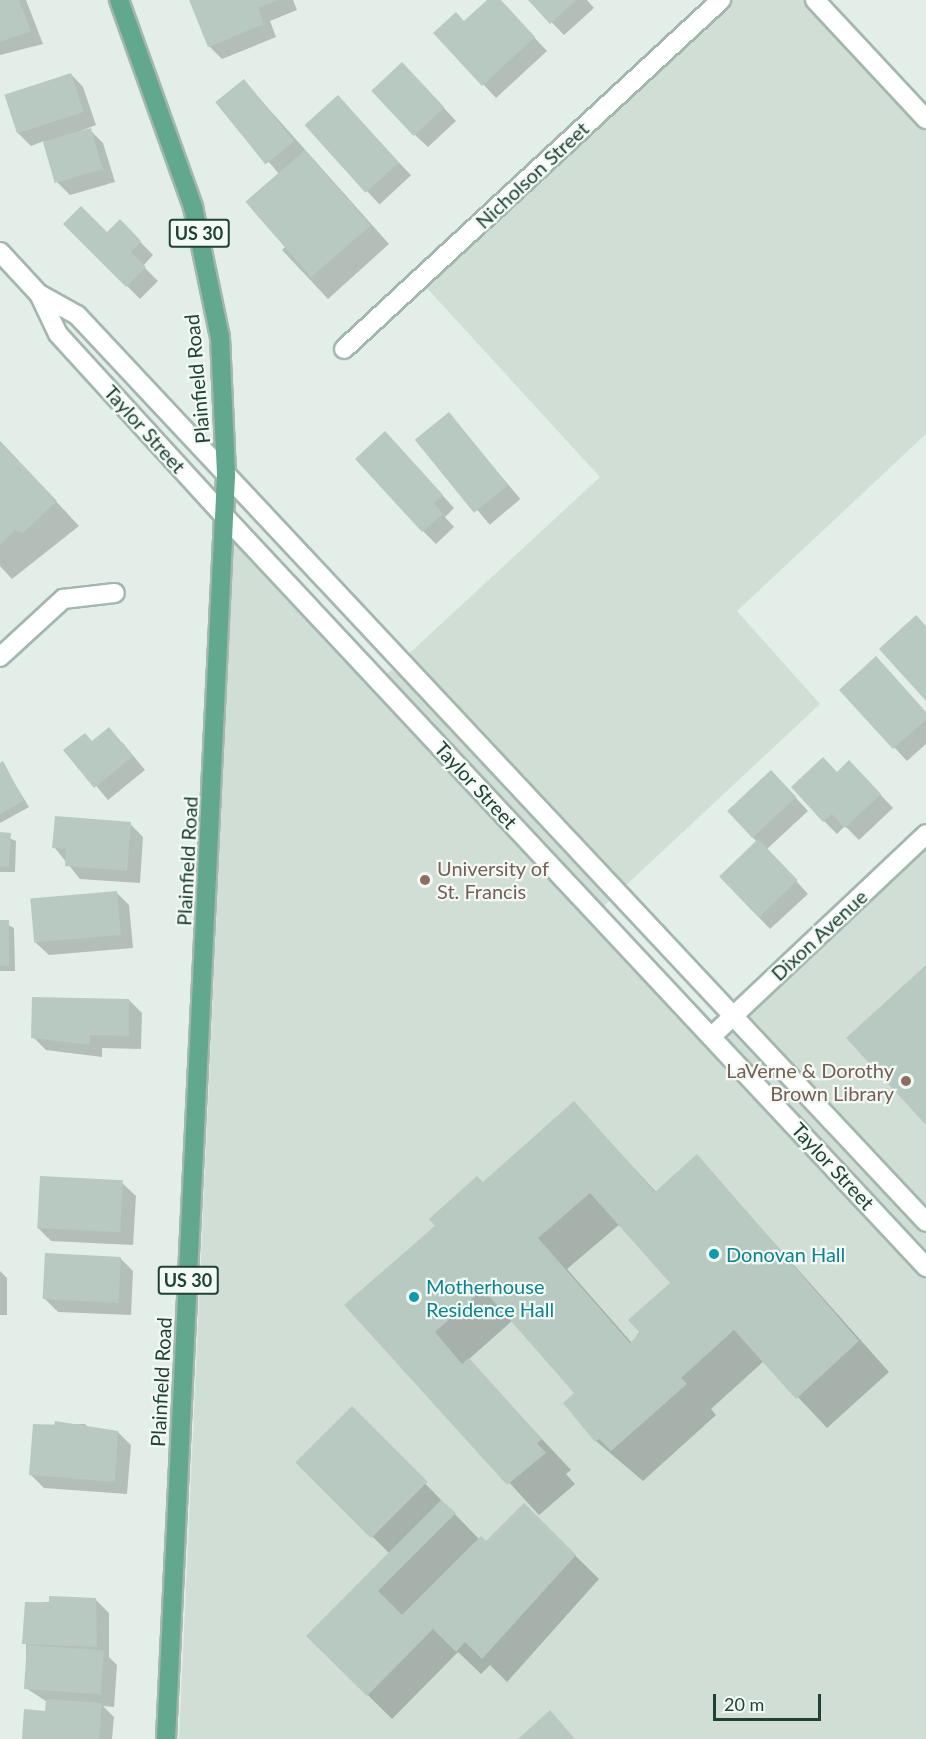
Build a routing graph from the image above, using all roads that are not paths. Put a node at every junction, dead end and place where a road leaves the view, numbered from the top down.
1 (119, 0) edge
2 (721, 0) edge
3 (814, 0) edge
4 (926, 119) edge
5 (0, 252) edge
6 (39, 294) junction
7 (344, 349) dead end
8 (226, 476) junction
9 (227, 519) junction
10 (115, 592) dead end
11 (0, 657) edge
12 (926, 834) edge
13 (733, 1017) junction
14 (712, 1036) junction
15 (926, 1222) edge
16 (926, 1267) edge
17 (166, 1739) edge

1 - 8 main road, Plainfield Road / US 30
2 - 7 street, Nicholson Street
3 - 4 street
5 - 6 street, Taylor Street
6 - 8 street, Taylor Street
6 - 9 street, Taylor Street
8 - 9 main road, Plainfield Road / US 30
8 - 13 street, Taylor Street
9 - 14 street, Taylor Street
9 - 17 main road, Plainfield Road / US 30
10 - 11 street
12 - 13 street, Dixon Avenue
13 - 14 street, Dixon Avenue
13 - 15 street, Taylor Street
14 - 16 street, Taylor Street

